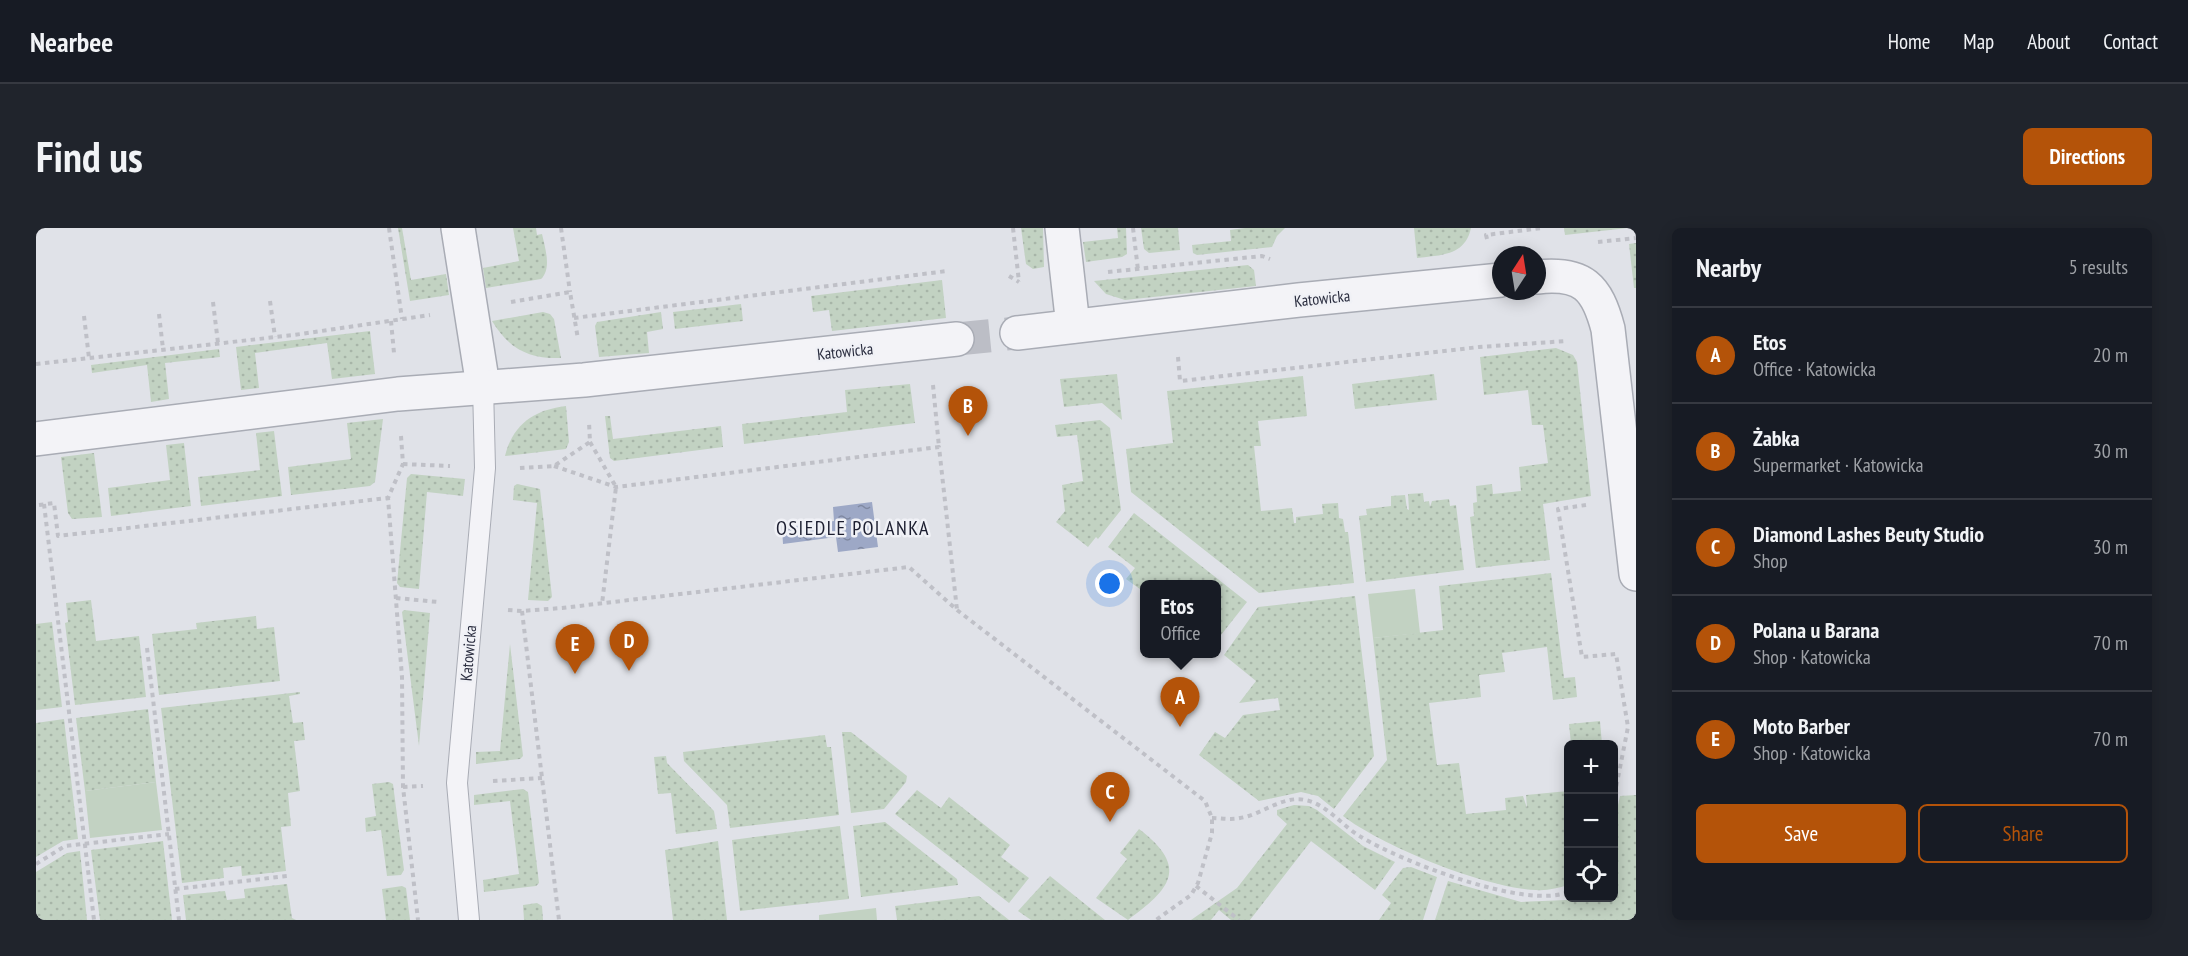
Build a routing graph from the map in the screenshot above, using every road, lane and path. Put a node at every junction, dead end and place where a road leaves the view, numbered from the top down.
1 (389, 228) edge
2 (458, 228) edge
3 (561, 228) edge
4 (1013, 228) edge
5 (1062, 228) edge
6 (1133, 228) edge
7 (1542, 228) edge
8 (1503, 234) dead end
9 (1273, 260) dead end
10 (1138, 270) junction
11 (947, 271) dead end
12 (1100, 273) dead end
13 (1546, 276) edge
14 (1492, 281) edge
15 (1019, 282) dead end
16 (570, 292) junction
17 (270, 301) dead end
18 (213, 302) dead end
19 (503, 303) dead end
20 (159, 314) dead end
21 (432, 314) dead end
22 (84, 316) dead end
23 (574, 318) junction
24 (402, 320) junction
25 (391, 321) junction
26 (1073, 326) junction
27 (1017, 333) tunnel mouth
28 (275, 337) junction
29 (957, 339) tunnel mouth
30 (1569, 341) dead end
31 (218, 343) junction
32 (1176, 346) dead end
33 (162, 349) junction
34 (579, 349) dead end
35 (89, 358) junction
36 (395, 361) dead end
37 (36, 364) edge
38 (932, 378) dead end
39 (483, 386) junction
40 (588, 419) dead end
41 (400, 428) dead end
42 (36, 439) edge
43 (590, 442) junction
44 (939, 447) junction
45 (403, 464) junction
46 (454, 466) dead end
47 (554, 466) junction
48 (515, 468) dead end
49 (616, 487) junction
50 (388, 498) junction
51 (1589, 505) dead end
52 (1636, 574) edge
53 (396, 598) junction
54 (442, 602) dead end
55 (602, 604) junction
56 (501, 609) dead end
57 (957, 610) junction
58 (522, 611) junction
59 (147, 648) dead end
60 (1615, 794) edge
61 (1212, 818) junction
62 (169, 834) junction
63 (85, 845) junction
64 (36, 864) edge
65 (287, 876) dead end
66 (1196, 886) junction
67 (175, 889) junction
68 (1564, 893) edge
69 (94, 920) edge
70 (179, 920) edge
71 (418, 920) edge
72 (469, 920) edge
73 (559, 920) edge
74 (1156, 920) edge
75 (1239, 920) edge

1 - 24 path
2 - 39 street, Katowicka
3 - 16 path
4 - 15 path
5 - 26 street
6 - 10 path
7 - 8 path
9 - 10 path
10 - 12 path
11 - 23 path
13 - 52 street
14 - 26 street, Katowicka
16 - 19 path
16 - 23 path
17 - 28 path
18 - 31 path
20 - 33 path
21 - 24 path
22 - 35 path
23 - 34 path
24 - 25 path
25 - 28 path
25 - 36 path
26 - 27 street, Katowicka
28 - 31 path
29 - 39 street, Katowicka
30 - 32 path
31 - 33 path
33 - 35 path
35 - 37 path
38 - 44 path
39 - 42 street, Katowicka
39 - 72 lane, Katowicka
40 - 43 path
41 - 45 path
43 - 47 path
43 - 49 path
44 - 49 path
44 - 57 path
45 - 46 path
45 - 50 path
47 - 48 path
47 - 49 path
49 - 55 path
50 - 53 path
50 - 63 path
51 - 60 path
53 - 54 path
53 - 71 path
55 - 57 path
55 - 58 path
56 - 58 path
57 - 61 path
58 - 73 path
59 - 62 path
61 - 66 path
61 - 68 path
62 - 63 path
62 - 67 path
63 - 64 path
63 - 69 path
65 - 67 path
66 - 74 path
66 - 75 path
67 - 70 path

